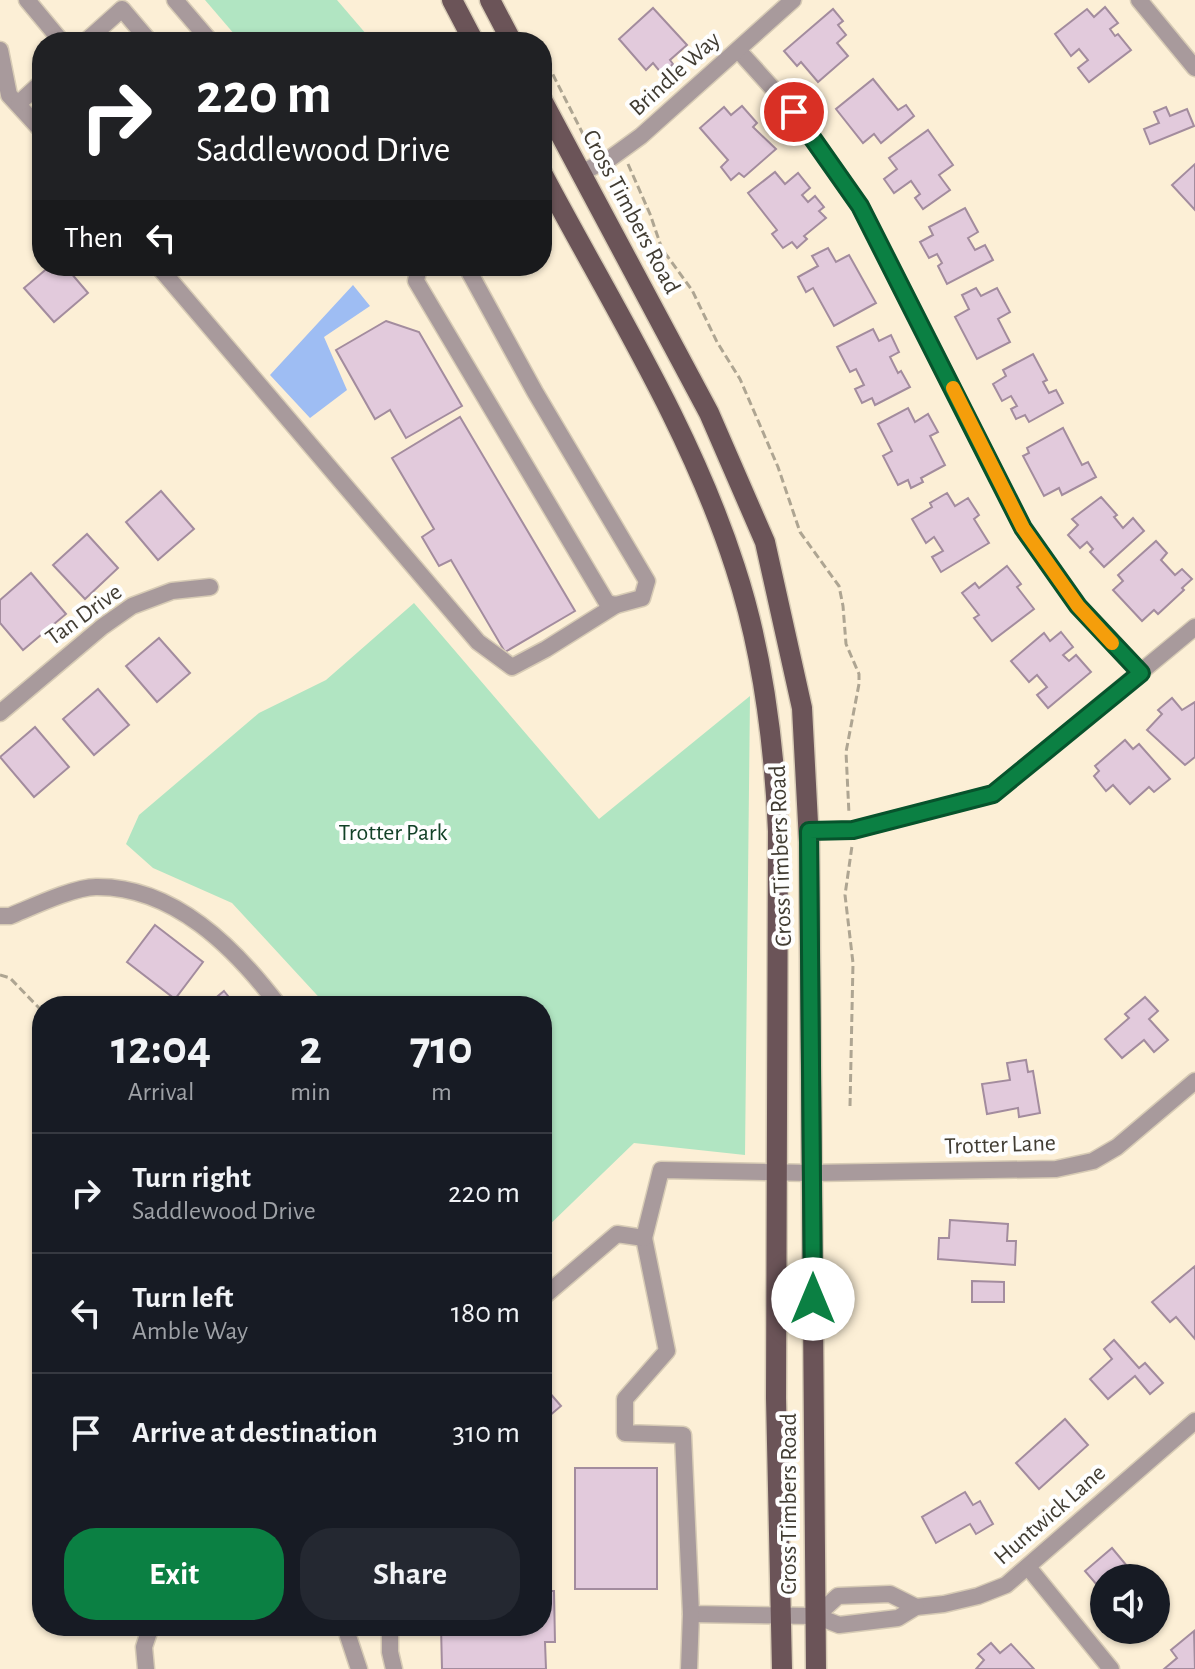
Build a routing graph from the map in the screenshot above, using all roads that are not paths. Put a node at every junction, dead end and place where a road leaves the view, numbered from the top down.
1 (27, 0) edge
2 (175, 0) edge
3 (452, 0) edge
4 (490, 0) edge
5 (793, 0) edge
6 (1139, 0) edge
7 (54, 32) edge
8 (96, 32) edge
9 (142, 32) edge
10 (202, 32) edge
11 (469, 32) edge
12 (507, 32) edge
13 (0, 50) edge
14 (738, 50) junction
15 (1195, 68) edge
16 (32, 91) edge
17 (19, 103) junction
18 (32, 119) edge
19 (552, 119) edge
20 (580, 173) junction
21 (552, 180) edge
22 (552, 197) edge
23 (167, 276) edge
24 (417, 276) edge
25 (471, 276) edge
26 (210, 587) dead end
27 (616, 605) junction
28 (1195, 627) edge
29 (1141, 673) junction
30 (0, 713) edge
31 (809, 831) junction
32 (0, 916) edge
33 (271, 996) edge
34 (1195, 1081) edge
35 (777, 1172) junction
36 (812, 1173) junction
37 (644, 1238) junction
38 (552, 1289) edge
39 (1195, 1421) edge
40 (1028, 1567) junction
41 (916, 1607) junction
42 (691, 1614) junction
43 (816, 1616) junction
44 (782, 1617) junction
45 (148, 1636) edge
46 (348, 1636) edge
47 (390, 1636) edge
48 (146, 1669) edge
49 (359, 1669) edge
50 (394, 1669) edge
51 (689, 1669) edge
52 (782, 1669) edge
53 (816, 1669) edge
54 (1111, 1669) edge

1 - 7 street
2 - 10 street
3 - 11 main road
4 - 12 main road
5 - 14 street, Brindle Way
6 - 15 street
8 - 9 street
13 - 17 street
14 - 20 street, Brindle Way
14 - 29 street
16 - 17 street
17 - 18 street
19 - 20 main road, Cross Timbers Road
20 - 21 main road
20 - 31 main road, Cross Timbers Road
22 - 35 main road, Cross Timbers Road
23 - 27 street
24 - 27 street
25 - 27 street
26 - 30 street, Tan Drive
28 - 29 street
29 - 31 street
31 - 36 main road, Cross Timbers Road
32 - 33 street
34 - 36 street, Trotter Lane
35 - 36 street, Trotter Lane
35 - 37 street, Trotter Lane
35 - 44 main road, Cross Timbers Road
36 - 43 main road, Cross Timbers Road
37 - 38 street
37 - 42 street
39 - 40 street, Huntwick Lane
40 - 41 street, Huntwick Lane
40 - 54 street
41 - 43 street, Huntwick Lane
41 - 43 street, Huntwick Lane
42 - 44 street, Huntwick Lane
42 - 51 street
43 - 44 street, Huntwick Lane
43 - 53 main road, Cross Timbers Road
44 - 52 main road, Cross Timbers Road
45 - 48 street
46 - 49 street
47 - 50 street

